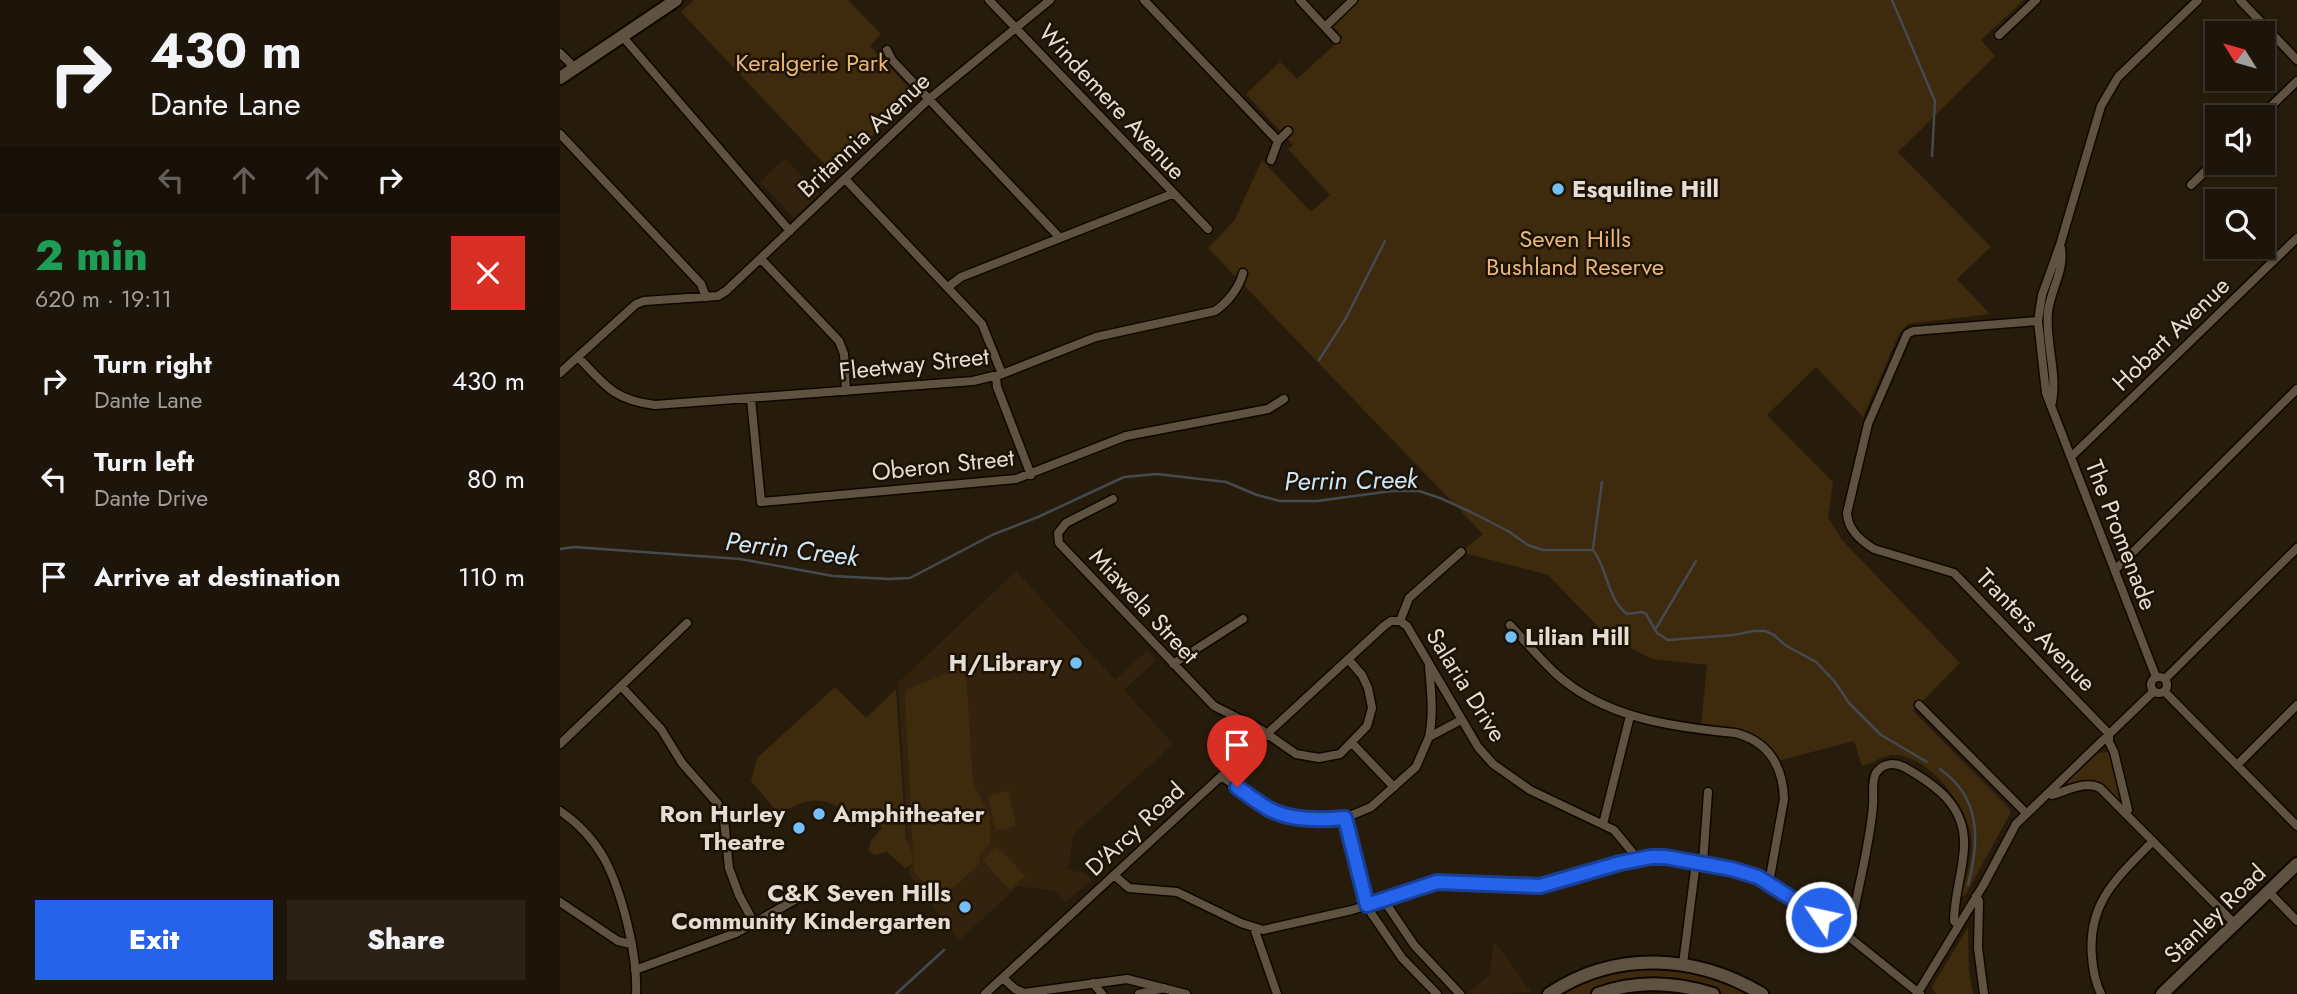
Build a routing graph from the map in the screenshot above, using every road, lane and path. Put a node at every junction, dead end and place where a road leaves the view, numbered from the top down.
1 (676, 0) edge
2 (989, 0) edge
3 (1050, 0) edge
4 (1144, 0) edge
5 (1300, 0) edge
6 (1353, 0) edge
7 (2036, 0) edge
8 (2198, 0) edge
9 (2240, 0) edge
10 (1325, 27) junction
11 (1017, 29) junction
12 (1999, 35) dead end
13 (623, 37) junction
14 (1336, 39) dead end
15 (887, 50) dead end
16 (560, 53) edge
17 (2297, 60) edge
18 (575, 68) junction
19 (560, 78) edge
20 (2297, 81) edge
21 (929, 99) junction
22 (2272, 105) edge
23 (1288, 131) dead end
24 (560, 134) edge
25 (1278, 141) junction
26 (1271, 160) dead end
27 (2205, 172) edge
28 (845, 179) junction
29 (2191, 185) dead end
30 (1172, 194) junction
31 (1208, 229) dead end
32 (790, 231) junction
33 (1060, 238) junction
34 (2297, 238) edge
35 (2060, 245) junction
36 (761, 259) junction
37 (1243, 273) dead end
38 (948, 287) junction
39 (706, 297) junction
40 (2038, 321) junction
41 (578, 357) junction
42 (560, 373) edge
43 (999, 375) junction
44 (2297, 389) edge
45 (846, 391) junction
46 (751, 399) junction
47 (1284, 399) dead end
48 (2051, 406) junction
49 (2071, 457) junction
50 (1031, 475) junction
51 (1113, 499) dead end
52 (2297, 548) edge
53 (1461, 552) dead end
54 (2115, 570) junction
55 (1243, 619) dead end
56 (1400, 621) junction
57 (687, 623) dead end
58 (1510, 625) dead end
59 (1348, 659) junction
60 (1429, 662) junction
61 (1173, 664) junction
62 (2160, 678) junction
63 (621, 686) junction
64 (2154, 691) junction
65 (2164, 691) junction
66 (1919, 705) dead end
67 (2297, 705) edge
68 (1630, 716) junction
69 (1461, 720) junction
70 (1267, 733) junction
71 (2109, 734) junction
72 (1429, 737) junction
73 (1352, 743) junction
74 (560, 744) edge
75 (2237, 765) junction
76 (1221, 776) junction
77 (1394, 787) junction
78 (1708, 792) dead end
79 (2049, 793) junction
80 (560, 811) edge
81 (2026, 813) junction
82 (2126, 813) junction
83 (1345, 818) junction
84 (1603, 824) junction
85 (2297, 826) edge
86 (2153, 841) junction
87 (1638, 859) junction
88 (1699, 862) junction
89 (2297, 864) edge
90 (1114, 875) junction
91 (1769, 883) junction
92 (2268, 891) junction
93 (802, 896) dead end
94 (1976, 896) junction
95 (1383, 899) junction
96 (560, 902) edge
97 (1367, 905) junction
98 (2297, 921) edge
99 (754, 923) junction
100 (2235, 924) junction
101 (1958, 925) junction
102 (1254, 928) junction
103 (1849, 937) junction
104 (631, 944) junction
105 (1683, 964) junction
106 (635, 970) junction
107 (1003, 978) junction
108 (1094, 983) junction
109 (1165, 988) junction
110 (1639, 990) edge
111 (636, 994) edge
112 (985, 994) edge
113 (1102, 994) edge
114 (1139, 994) edge
115 (1186, 994) edge
116 (1277, 994) edge
117 (1437, 994) edge
118 (1460, 994) edge
119 (1549, 994) edge
120 (1598, 994) edge
121 (1713, 994) edge
122 (1762, 994) edge
123 (1918, 994) edge
124 (1984, 994) edge
125 (2101, 994) edge
126 (2162, 994) edge

1 - 13 main road
2 - 11 street, Windemere Avenue
3 - 11 street, Britannia Avenue
4 - 25 street
5 - 10 street
6 - 10 street
7 - 12 street
8 - 35 street, The Promenade
9 - 17 street
10 - 14 street
11 - 21 street, Britannia Avenue
11 - 30 street, Windemere Avenue
13 - 18 main road
13 - 32 street
15 - 21 street
16 - 18 street
18 - 19 main road
20 - 22 street
21 - 28 street, Britannia Avenue
21 - 33 street
23 - 25 street
24 - 39 street
25 - 26 street
27 - 29 street
28 - 32 street, Britannia Avenue
28 - 38 street
30 - 31 street, Windemere Avenue
30 - 33 street
32 - 36 street, Britannia Avenue
33 - 38 street
34 - 49 street, Hobart Avenue
35 - 40 street, The Promenade
35 - 48 street, The Promenade
36 - 39 street, Britannia Avenue
36 - 45 street
37 - 43 street, Fleetway Street
38 - 43 street
39 - 41 street
40 - 48 street, The Promenade
40 - 71 street, Tranters Avenue
41 - 42 street
41 - 46 street, Fleetway Street
43 - 45 street, Fleetway Street
43 - 50 street
44 - 54 street
45 - 46 street, Fleetway Street
46 - 50 street, Oberon Street
47 - 50 street, Oberon Street
48 - 49 street, The Promenade
49 - 54 street, The Promenade
51 - 61 street, Miawela Street
52 - 62 street
53 - 56 street
54 - 62 street, The Promenade
55 - 61 street
56 - 59 street, D'Arcy Road
56 - 60 street, Salaria Drive
57 - 63 street
58 - 68 street
59 - 70 street, D'Arcy Road
59 - 73 street
60 - 69 street, Salaria Drive
60 - 72 street
61 - 70 street, Miawela Street
62 - 64 street
62 - 65 street
63 - 74 street
63 - 99 street
64 - 65 street
64 - 71 street
65 - 75 street
66 - 81 street
67 - 75 street
68 - 84 street
68 - 91 street
69 - 72 street
69 - 84 street, Salaria Drive
70 - 73 street, Miawela Street
70 - 76 street, D'Arcy Road
71 - 79 street
71 - 82 street, Tranters Avenue
72 - 77 street
73 - 77 street
75 - 85 street
76 - 83 street
76 - 90 street, D'Arcy Road
77 - 83 street
78 - 88 street
79 - 81 street
79 - 82 street
80 - 104 street
81 - 94 street
82 - 86 street
83 - 97 street
84 - 87 street, Salaria Drive
86 - 100 street
86 - 125 street
87 - 88 street
87 - 95 street
88 - 91 street
88 - 105 street
89 - 92 main road, Stanley Road
90 - 102 street
90 - 107 street, D'Arcy Road
91 - 103 street
92 - 98 street
92 - 100 main road, Stanley Road
93 - 99 street
94 - 101 street
94 - 124 street
95 - 97 street
95 - 118 street
96 - 104 street
97 - 102 street
97 - 117 street
99 - 106 street
100 - 126 main road, Stanley Road
101 - 103 street
101 - 123 street
102 - 116 street
103 - 123 street
104 - 106 street
105 - 119 main road
105 - 122 main road
106 - 111 street
107 - 108 street
107 - 112 street, D'Arcy Road
108 - 109 street
108 - 113 street
109 - 114 street
109 - 115 street
110 - 120 main road
110 - 121 main road

